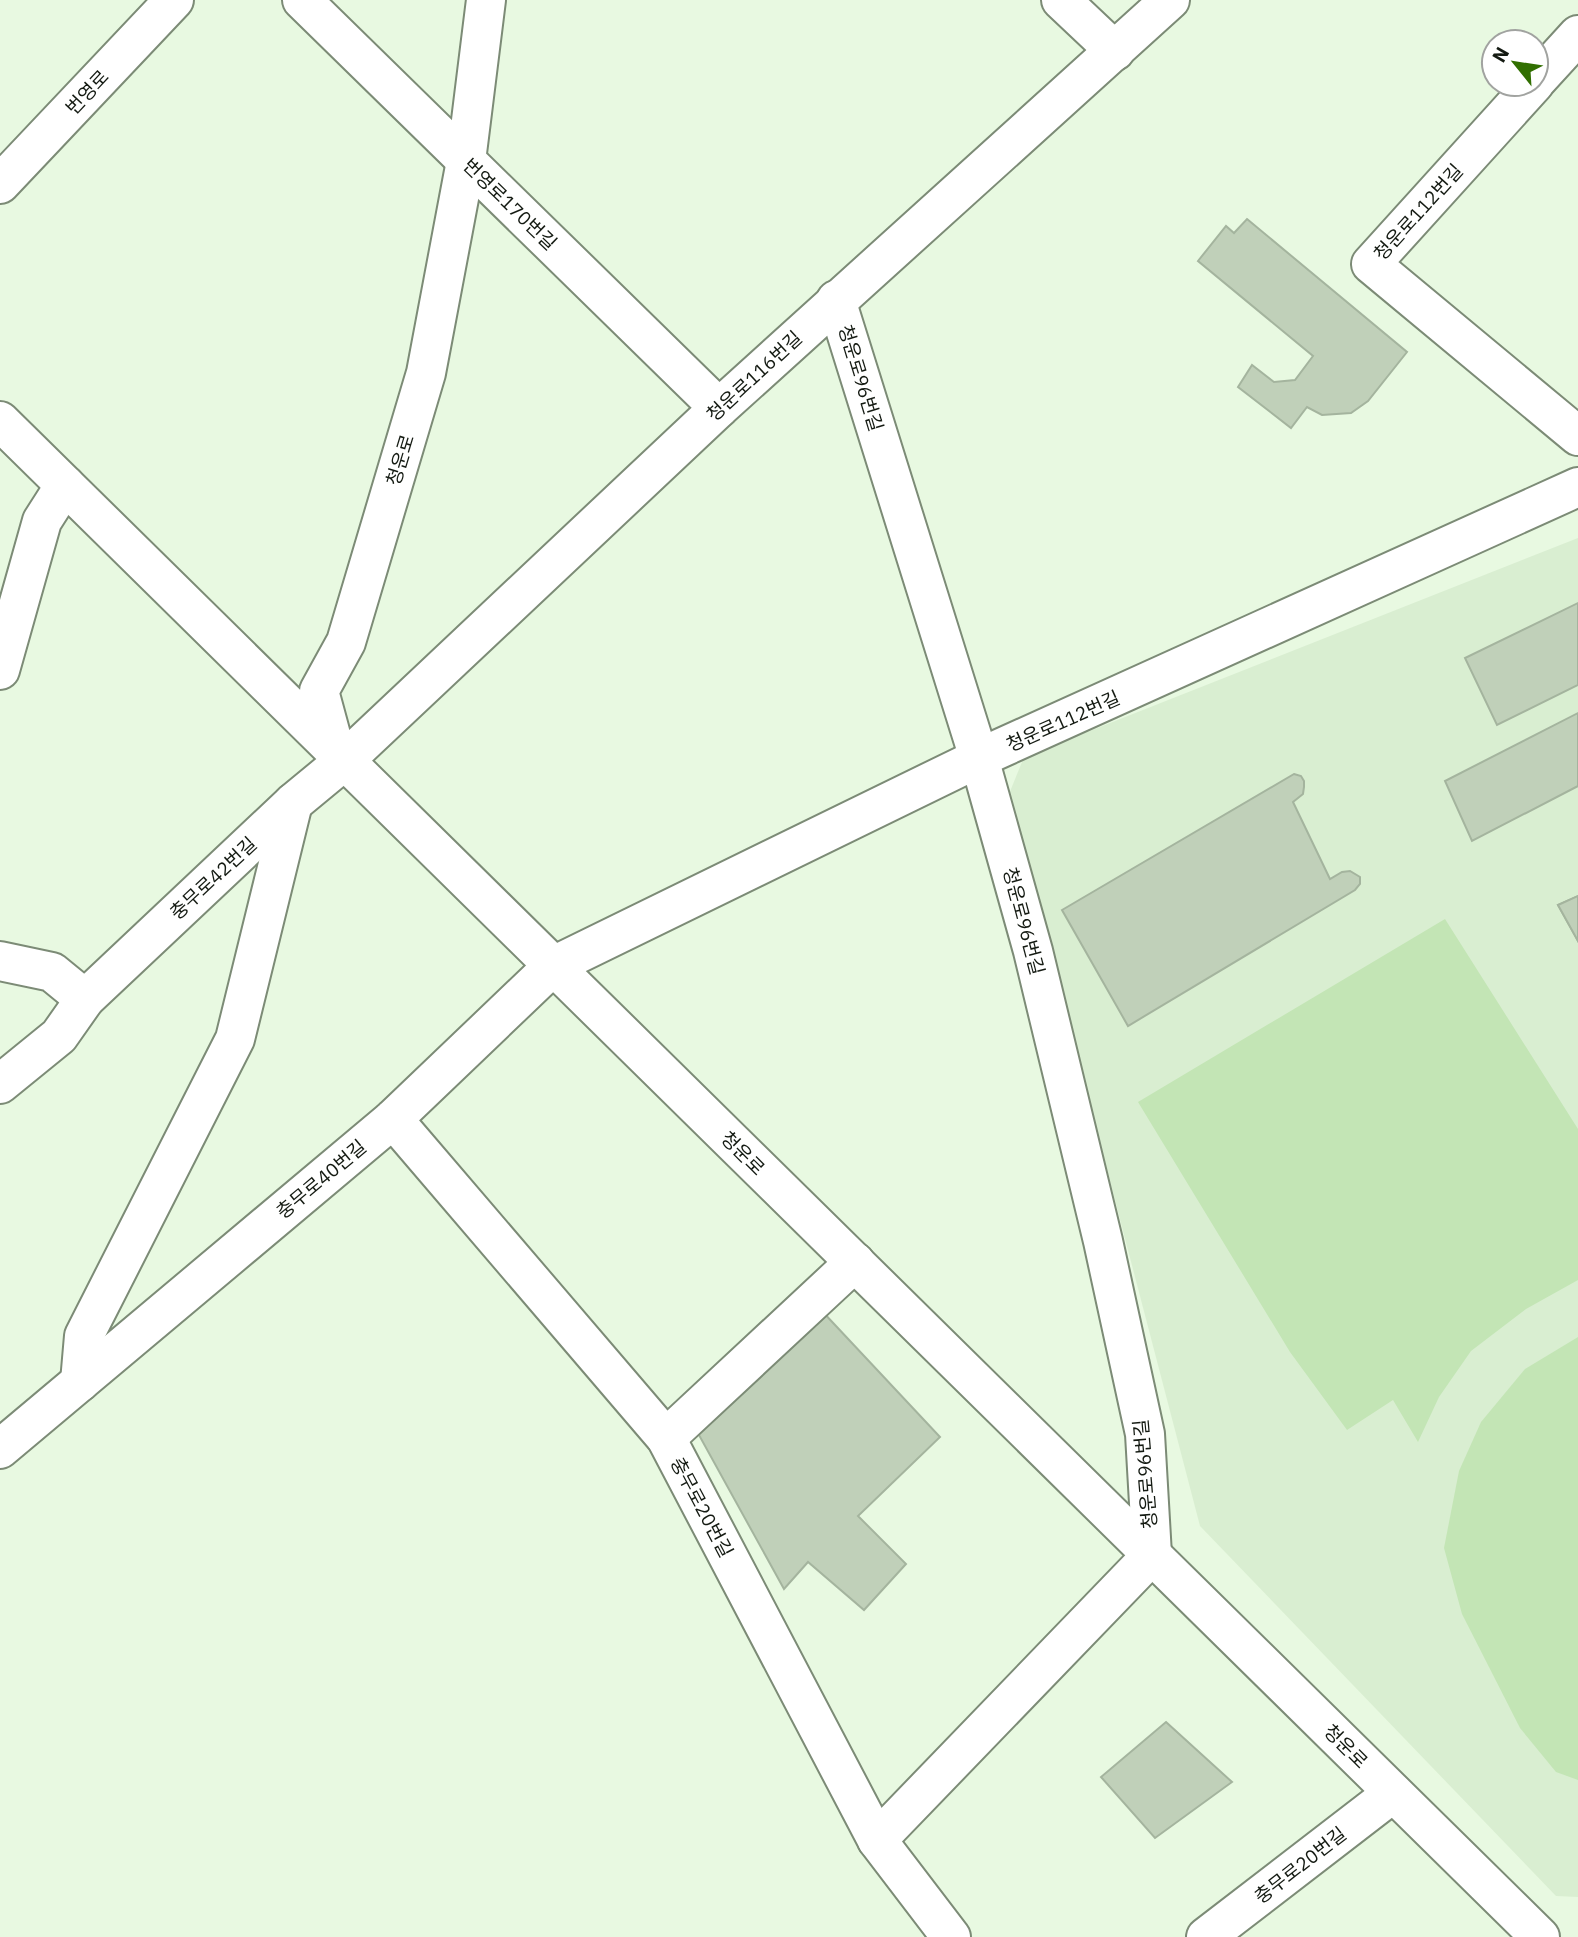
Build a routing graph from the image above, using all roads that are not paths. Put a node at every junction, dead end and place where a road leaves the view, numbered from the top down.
1 (174, 0) edge
2 (302, 0) edge
3 (486, 0) edge
4 (1061, 0) edge
5 (1170, 0) edge
6 (1578, 35) edge
7 (1115, 51) junction
8 (1550, 66) edge
9 (1521, 98) edge
10 (466, 161) junction
11 (0, 184) edge
12 (836, 300) junction
13 (719, 408) junction
14 (0, 421) edge
15 (1578, 436) edge
16 (65, 485) junction
17 (1578, 487) edge
18 (0, 670) edge
19 (340, 755) junction
20 (979, 758) junction
21 (293, 803) junction
22 (0, 961) edge
23 (553, 966) junction
24 (85, 999) junction
25 (0, 1084) edge
26 (393, 1119) junction
27 (855, 1262) junction
28 (80, 1382) junction
29 (666, 1438) junction
30 (7, 1444) edge
31 (0, 1476) edge
32 (1152, 1555) junction
33 (1393, 1793) junction
34 (877, 1840) junction
35 (951, 1937) edge
36 (1206, 1937) edge
37 (1539, 1937) edge

1 - 11 street, 번영로
2 - 10 street, 번영로170번길
3 - 10 street
4 - 7 street
5 - 7 street, 청운로116번길
6 - 8 street, 청운로112번길
7 - 12 street, 청운로116번길
9 - 15 street, 청운로112번길
10 - 13 street, 번영로170번길
10 - 19 street, 청운로
12 - 13 street, 청운로116번길
12 - 20 street, 청운로96번길
13 - 19 street, 청운로116번길
14 - 16 street, 청운로
16 - 18 street
16 - 19 street, 청운로
17 - 20 street, 청운로112번길
19 - 21 street, 충무로42번길
19 - 23 street, 청운로
20 - 23 street, 청운로112번길
20 - 32 street, 청운로96번길
21 - 24 street, 충무로42번길
21 - 28 street
22 - 24 street
23 - 26 street, 충무로40번길
23 - 27 street, 청운로
24 - 25 street, 충무로42번길
26 - 28 street, 충무로40번길
26 - 29 street, 충무로20번길
27 - 29 street
27 - 32 street, 청운로
28 - 30 street, 충무로40번길
29 - 34 street, 충무로20번길
30 - 31 street
32 - 33 street, 청운로
32 - 34 street
33 - 36 street, 충무로20번길
33 - 37 street, 청운로
34 - 35 street, 충무로20번길

